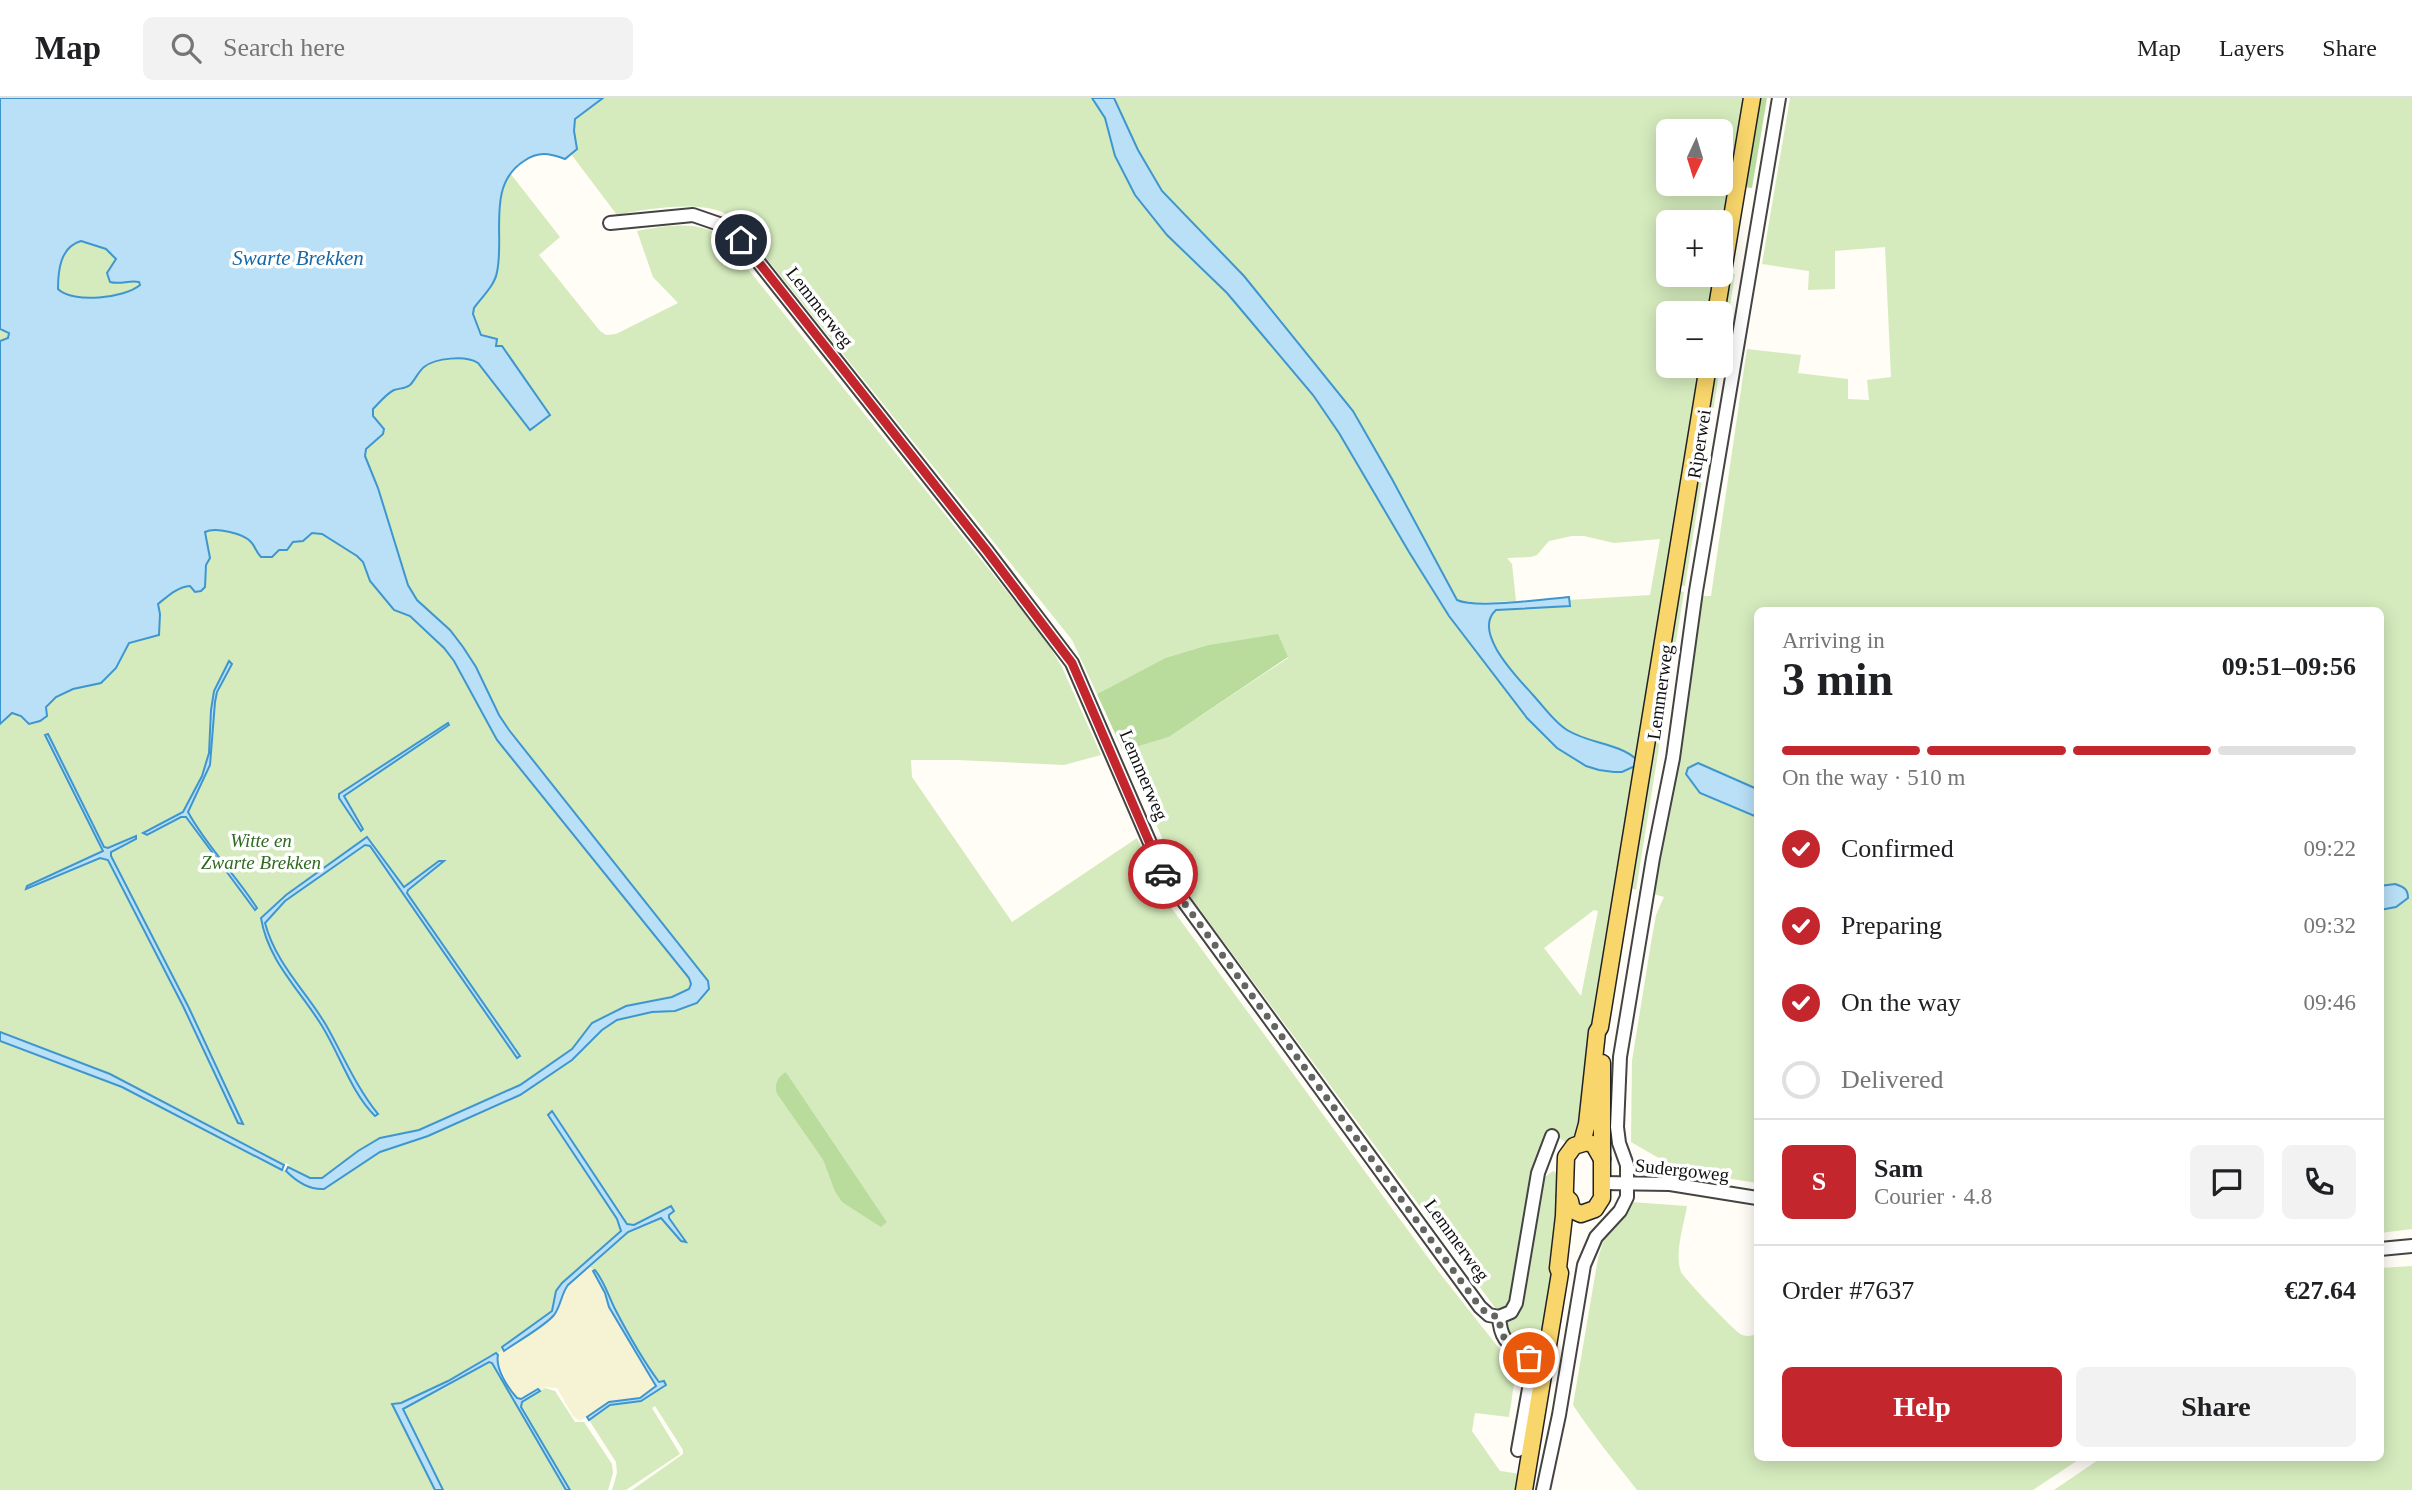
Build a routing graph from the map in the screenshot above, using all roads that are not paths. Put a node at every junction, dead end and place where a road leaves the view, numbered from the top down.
1 (1752, 98) edge
2 (1779, 98) edge
3 (610, 223) dead end
4 (1718, 301) edge
5 (1705, 378) edge
6 (1696, 590) joint
7 (1670, 595) joint
8 (1600, 1027) junction
9 (1552, 1136) dead end
10 (1582, 1142) junction
11 (1602, 1159) junction
12 (1541, 1162) junction
13 (1565, 1164) junction
14 (1602, 1183) junction
15 (1627, 1183) junction
16 (1565, 1196) junction
17 (1754, 1198) edge
18 (1584, 1214) junction
19 (2412, 1246) edge
20 (2384, 1249) edge
21 (1560, 1273) junction
22 (1499, 1317) junction
23 (1518, 1450) dead end
24 (1524, 1490) edge
25 (1543, 1490) edge

1 - 4 main road
2 - 6 street, Riperwei
3 - 22 street, Lemmerweg
5 - 7 main road, Riperwei
6 - 15 street, Lemmerweg
7 - 8 main road, Lemmerweg
8 - 10 main road, Lemmerweg
8 - 11 main road, Lemmerweg
9 - 12 street
10 - 11 main road
10 - 13 main road
11 - 14 main road, Lemmerweg
12 - 13 street
12 - 22 street
13 - 16 main road
14 - 15 street, Sudergoweg
14 - 18 main road
15 - 17 street, Sudergoweg
15 - 25 street, Lemmerweg
16 - 18 main road
16 - 21 main road
18 - 21 main road
19 - 20 street
21 - 24 main road
22 - 23 street, Lemmerweg

